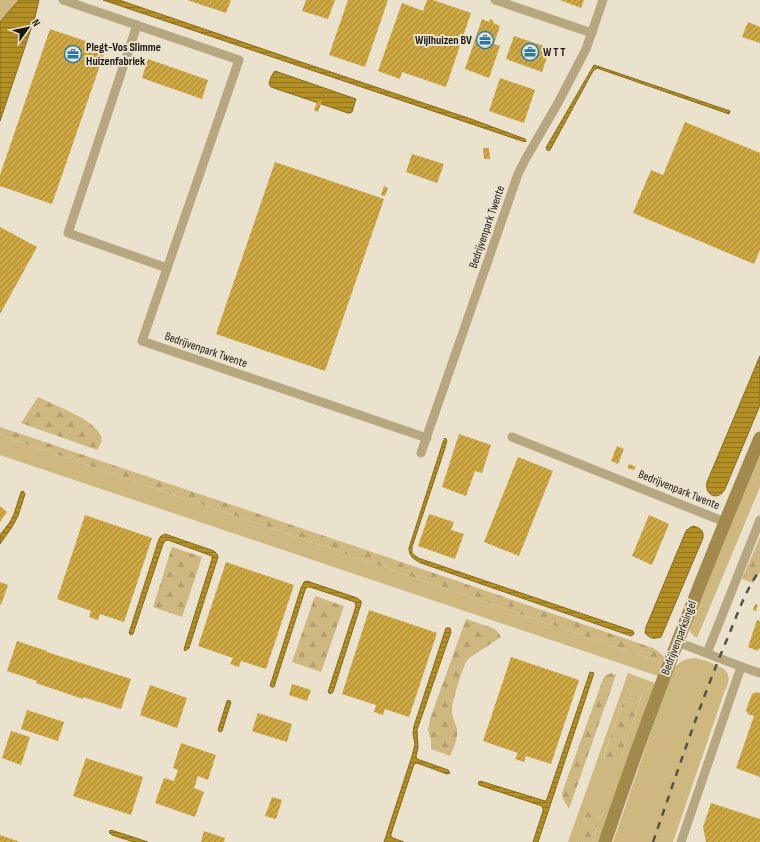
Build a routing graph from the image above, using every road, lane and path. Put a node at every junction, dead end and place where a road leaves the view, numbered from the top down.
1 (63, 0) edge
2 (495, 0) edge
3 (603, 0) edge
4 (137, 25) junction
5 (592, 33) junction
6 (167, 268) junction
7 (512, 437) dead end
8 (427, 438) junction
9 (760, 438) edge
10 (421, 453) dead end
11 (760, 520) edge
12 (725, 522) junction
13 (677, 642) junction
14 (707, 653) junction
15 (741, 667) junction
16 (760, 673) edge
17 (605, 842) edge
18 (681, 842) edge

1 - 4 street, Bedrijvenpark Twente
2 - 5 street
3 - 5 street, Bedrijvenpark Twente
4 - 6 street
4 - 6 street, Bedrijvenpark Twente
5 - 8 street, Bedrijvenpark Twente
6 - 8 street, Bedrijvenpark Twente
7 - 12 street, Bedrijvenpark Twente
8 - 10 street, Bedrijvenpark Twente
9 - 12 street, Bedrijvenparksingel
11 - 14 street
12 - 13 street, Bedrijvenparksingel
13 - 14 street
13 - 17 street, Bedrijvenparksingel
14 - 15 street
15 - 16 street
15 - 18 street

